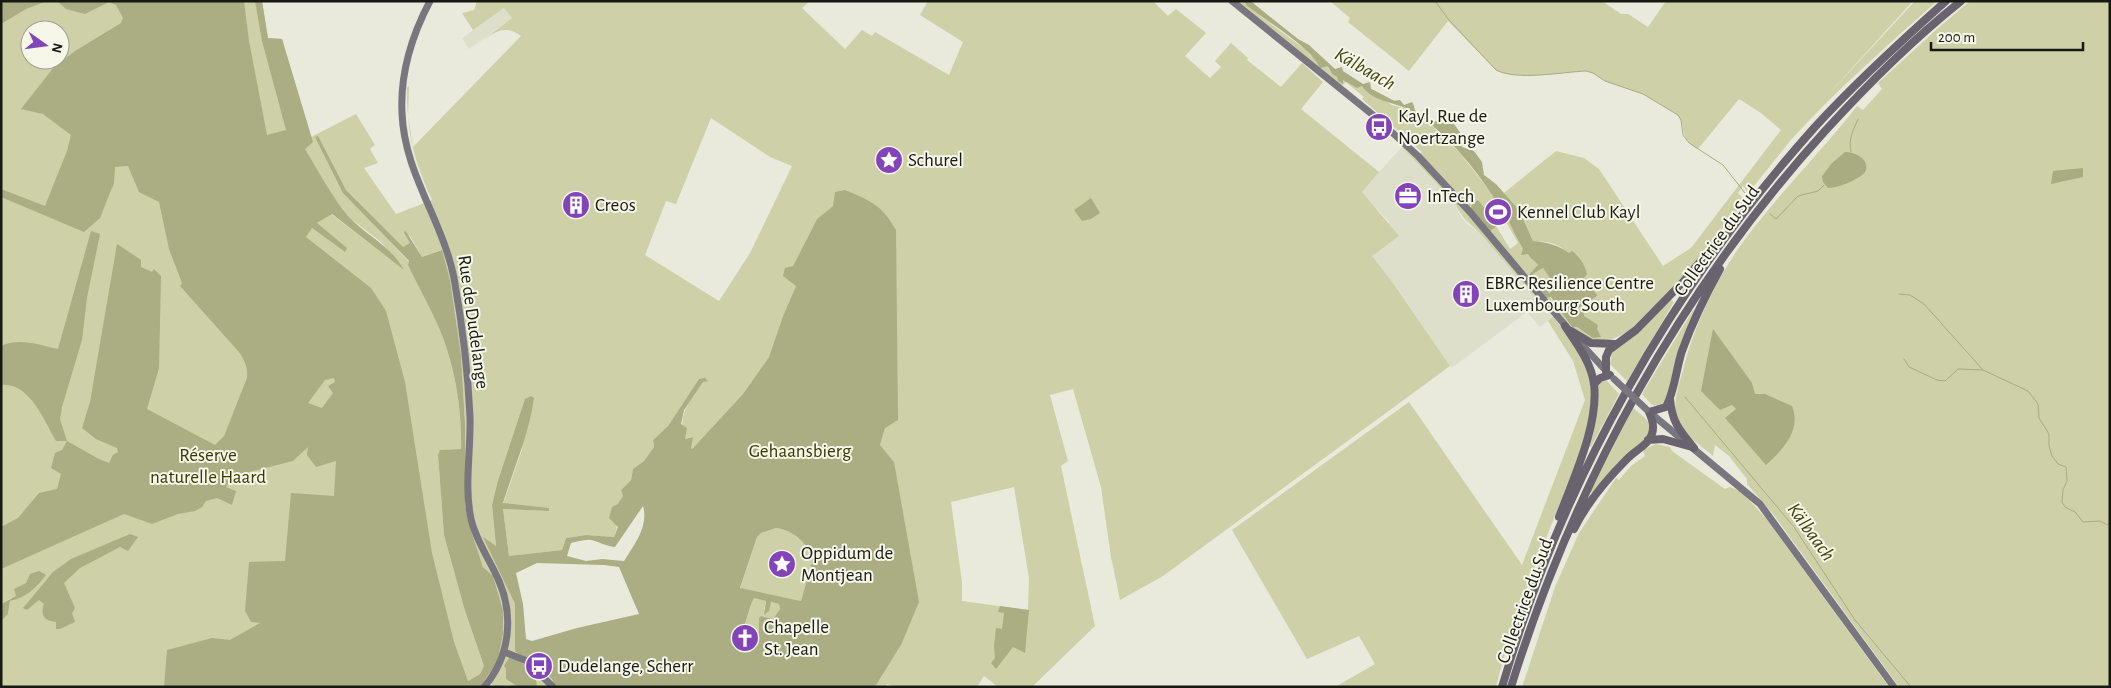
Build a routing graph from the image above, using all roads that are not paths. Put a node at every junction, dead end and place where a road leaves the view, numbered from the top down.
1 (430, 1) edge
2 (1232, 1) edge
3 (1946, 1) edge
4 (1961, 1) edge
5 (1740, 216) junction
6 (1739, 235) junction
7 (1566, 326) junction
8 (1615, 344) junction
9 (1610, 375) junction
10 (1594, 384) junction
11 (1670, 399) junction
12 (1647, 410) junction
13 (1648, 440) junction
14 (1694, 448) junction
15 (1551, 546) junction
16 (1558, 554) junction
17 (504, 652) junction
18 (484, 687) edge
19 (553, 687) edge
20 (1502, 687) edge
21 (1511, 687) edge
22 (1894, 687) edge

1 - 17 main road, Rue de Dudelange
2 - 7 main road
3 - 5 highway, Collectrice du Sud
4 - 6 highway, Collectrice du Sud
5 - 8 highway
5 - 15 highway, Collectrice du Sud
6 - 11 highway
6 - 16 highway, Collectrice du Sud
7 - 8 highway
7 - 9 main road
7 - 10 highway
8 - 9 highway
9 - 10 highway
9 - 12 main road, bridge
10 - 15 highway
11 - 12 highway
11 - 14 highway
12 - 13 highway
12 - 14 main road
13 - 14 highway
13 - 16 highway
14 - 22 main road
15 - 20 highway, Collectrice du Sud
16 - 21 highway, Collectrice du Sud
17 - 18 main road
17 - 19 main road

